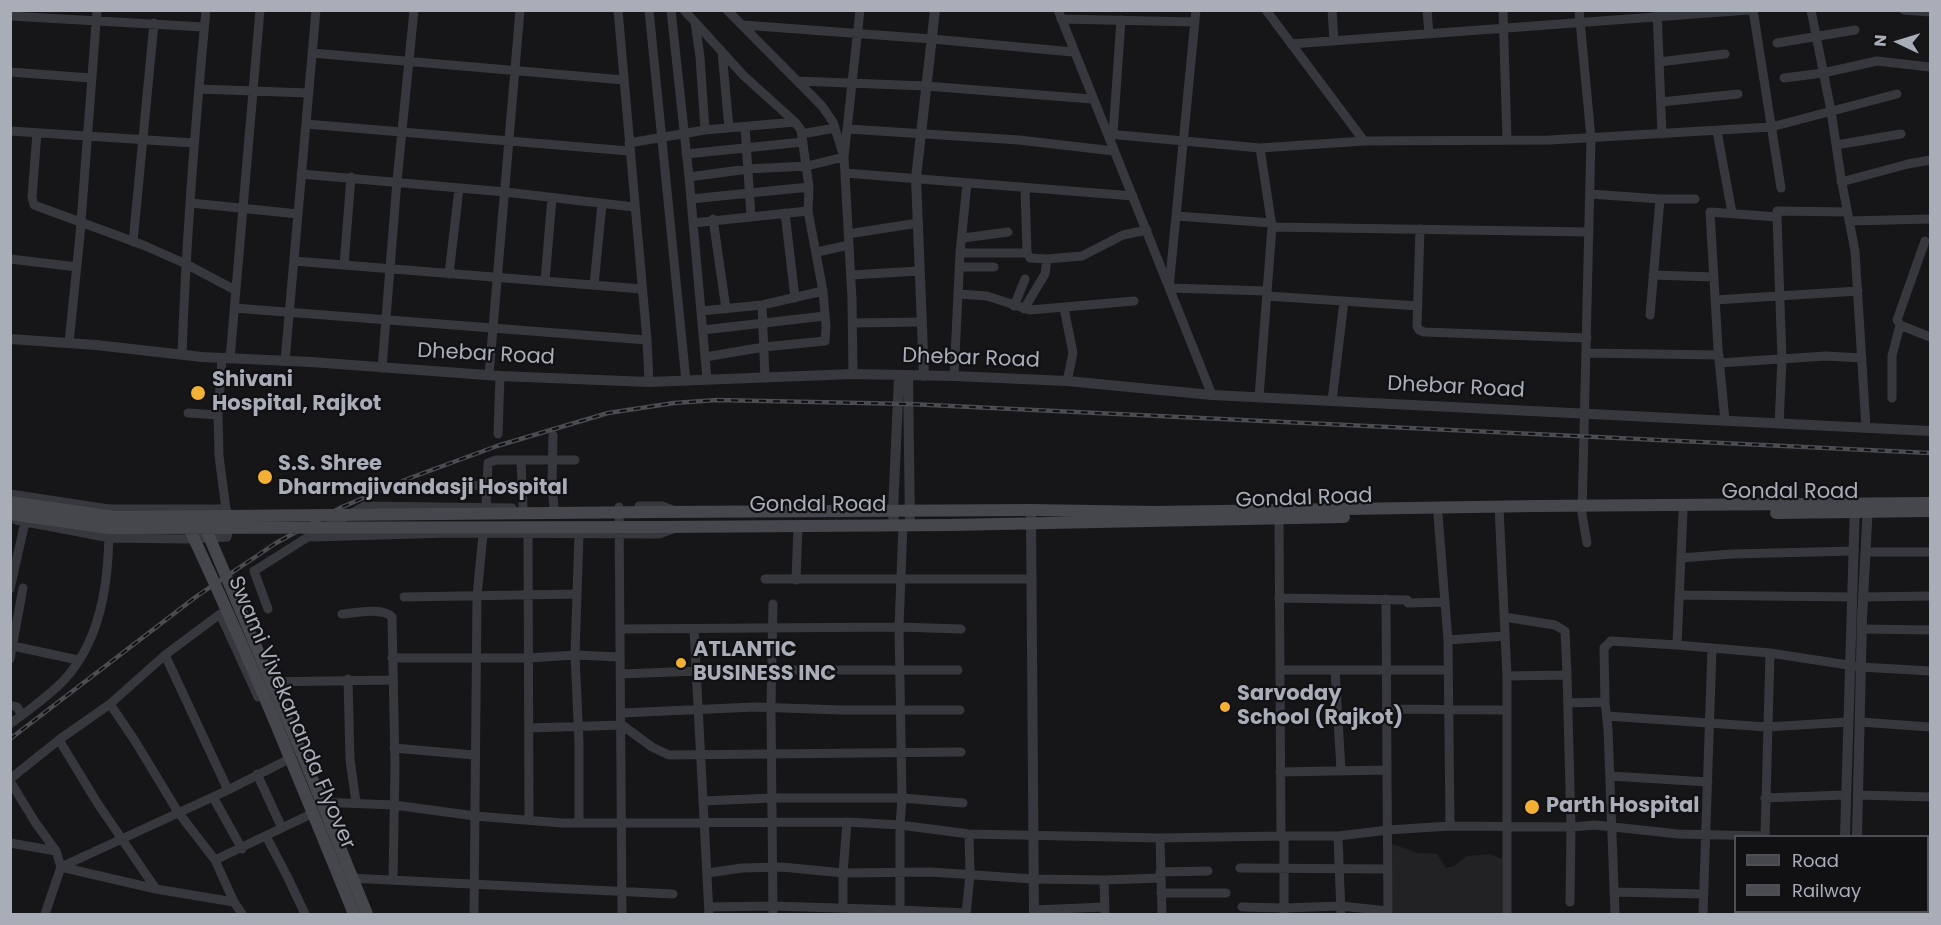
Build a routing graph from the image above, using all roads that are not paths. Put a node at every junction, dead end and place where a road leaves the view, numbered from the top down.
1 (206, 10) edge
2 (260, 10) edge
3 (316, 10) edge
4 (414, 10) edge
5 (520, 10) edge
6 (618, 10) edge
7 (649, 10) edge
8 (671, 10) edge
9 (684, 10) edge
10 (727, 10) edge
11 (860, 10) edge
12 (934, 10) edge
13 (1196, 10) edge
14 (1266, 10) edge
15 (1332, 10) edge
16 (1427, 10) edge
17 (1503, 10) edge
18 (1579, 10) edge
19 (1751, 10) edge
20 (1810, 10) edge
21 (1904, 10) edge
22 (1930, 12) edge
23 (1657, 14) edge
24 (96, 15) edge
25 (1060, 15) edge
26 (10, 16) edge
27 (1121, 20) junction
28 (694, 22) junction
29 (1195, 22) junction
30 (154, 23) junction
31 (1580, 24) junction
32 (743, 25) junction
33 (204, 27) junction
34 (1504, 29) junction
35 (1855, 30) dead end
36 (857, 33) junction
37 (1429, 34) junction
38 (1816, 37) junction
39 (932, 39) junction
40 (1334, 41) junction
41 (1777, 43) dead end
42 (1291, 44) junction
43 (722, 52) junction
44 (1073, 52) junction
45 (312, 53) junction
46 (1725, 54) dead end
47 (410, 62) junction
48 (1659, 62) junction
49 (1930, 67) edge
50 (515, 70) junction
51 (10, 72) edge
52 (1823, 73) junction
53 (91, 78) junction
54 (1784, 78) dead end
55 (624, 80) junction
56 (797, 81) junction
57 (852, 84) junction
58 (926, 86) junction
59 (199, 89) junction
60 (252, 90) junction
61 (308, 93) junction
62 (1897, 93) dead end
63 (1738, 94) dead end
64 (1092, 99) junction
65 (1661, 102) junction
66 (1831, 111) junction
67 (795, 122) junction
68 (306, 124) junction
69 (745, 127) junction
70 (1771, 127) junction
71 (729, 128) junction
72 (835, 128) junction
73 (848, 129) junction
74 (705, 130) junction
75 (10, 131) edge
76 (1717, 131) junction
77 (402, 132) junction
78 (37, 133) junction
79 (684, 133) junction
80 (921, 133) junction
81 (1110, 134) junction
82 (1662, 134) junction
83 (1901, 134) dead end
84 (662, 136) junction
85 (86, 137) junction
86 (803, 138) junction
87 (1591, 138) junction
88 (142, 140) junction
89 (1185, 140) junction
90 (1507, 140) junction
91 (509, 141) junction
92 (1364, 141) junction
93 (194, 143) junction
94 (1836, 145) junction
95 (629, 147) junction
96 (746, 147) junction
97 (1260, 148) junction
98 (1114, 151) junction
99 (686, 154) junction
100 (844, 156) junction
101 (1930, 160) edge
102 (807, 166) junction
103 (748, 169) junction
104 (845, 173) junction
105 (301, 174) junction
106 (351, 177) junction
107 (689, 177) junction
108 (916, 178) junction
109 (397, 182) junction
110 (1841, 182) junction
111 (967, 183) junction
112 (809, 187) junction
113 (1025, 188) junction
114 (1781, 188) dead end
115 (459, 189) junction
116 (505, 192) junction
117 (750, 193) junction
118 (1590, 194) junction
119 (1134, 196) junction
120 (552, 198) junction
121 (690, 199) junction
122 (1659, 199) junction
123 (1695, 199) dead end
124 (190, 203) junction
125 (602, 204) junction
126 (634, 207) junction
127 (243, 210) junction
128 (808, 211) junction
129 (785, 213) junction
130 (1732, 213) junction
131 (298, 214) junction
132 (751, 216) junction
133 (1177, 216) junction
134 (1849, 216) junction
135 (1777, 217) junction
136 (713, 219) junction
137 (1930, 219) edge
138 (81, 221) junction
139 (693, 223) junction
140 (918, 223) junction
141 (1272, 225) junction
142 (1420, 229) junction
143 (1147, 230) junction
144 (1008, 232) dead end
145 (1589, 232) junction
146 (848, 234) junction
147 (963, 237) junction
148 (1925, 241) dead end
149 (134, 242) junction
150 (849, 245) junction
151 (817, 252) junction
152 (960, 253) junction
153 (1027, 253) junction
154 (10, 259) edge
155 (1047, 260) junction
156 (294, 261) junction
157 (186, 264) junction
158 (344, 266) junction
159 (77, 267) junction
160 (960, 267) junction
161 (994, 267) dead end
162 (390, 269) junction
163 (919, 271) junction
164 (449, 274) junction
165 (851, 275) junction
166 (1653, 275) junction
167 (1714, 277) junction
168 (498, 278) junction
169 (1025, 279) dead end
170 (545, 281) junction
171 (594, 285) junction
172 (1169, 288) junction
173 (642, 289) junction
174 (235, 290) junction
175 (823, 291) junction
176 (1858, 291) junction
177 (959, 294) junction
178 (1267, 294) junction
179 (1780, 297) junction
180 (795, 298) junction
181 (1715, 300) junction
182 (1134, 301) dead end
183 (1344, 301) junction
184 (762, 305) junction
185 (1418, 306) junction
186 (234, 308) junction
187 (1019, 308) junction
188 (1065, 308) junction
189 (726, 309) junction
190 (701, 311) junction
191 (289, 312) junction
192 (1650, 315) dead end
193 (825, 316) junction
194 (385, 320) junction
195 (922, 322) junction
196 (763, 323) junction
197 (852, 323) junction
198 (1900, 325) junction
199 (493, 328) junction
200 (703, 330) junction
201 (1930, 337) edge
202 (1587, 338) junction
203 (10, 339) edge
204 (647, 340) junction
205 (69, 343) junction
206 (764, 347) junction
207 (1587, 353) junction
208 (182, 355) junction
209 (705, 357) junction
210 (226, 358) junction
211 (1862, 358) junction
212 (1719, 359) junction
213 (1782, 359) junction
214 (285, 361) junction
215 (382, 368) junction
216 (853, 374) junction
217 (495, 375) junction
218 (903, 376) junction
219 (924, 376) junction
220 (954, 376) junction
221 (765, 378) junction
222 (707, 379) junction
223 (686, 381) junction
224 (1067, 381) junction
225 (649, 382) junction
226 (1212, 395) junction
227 (1259, 397) junction
228 (1892, 398) dead end
229 (1332, 401) junction
230 (188, 413) dead end
231 (218, 415) junction
232 (1585, 415) junction
233 (1725, 422) junction
234 (1779, 424) junction
235 (1866, 428) junction
236 (1930, 431) edge
237 (498, 434) dead end
238 (553, 435) dead end
239 (521, 460) junction
240 (552, 460) junction
241 (575, 460) dead end
242 (552, 485) junction
243 (413, 486) dead end
244 (488, 486) junction
245 (521, 486) junction
246 (10, 494) edge
247 (10, 501) edge
248 (1930, 503) edge
249 (486, 507) junction
250 (619, 507) junction
251 (523, 508) junction
252 (554, 508) junction
253 (1861, 508) junction
254 (109, 509) junction
255 (226, 509) junction
256 (1582, 510) junction
257 (893, 511) junction
258 (910, 511) junction
259 (1499, 511) junction
260 (1930, 511) edge
261 (678, 512) junction
262 (1683, 512) junction
263 (10, 514) edge
264 (1438, 515) junction
265 (1030, 516) junction
266 (10, 519) edge
267 (1279, 520) junction
268 (25, 522) junction
269 (205, 522) junction
270 (188, 523) junction
271 (902, 525) junction
272 (798, 526) junction
273 (678, 527) junction
274 (528, 533) junction
275 (620, 533) junction
276 (483, 534) junction
277 (579, 534) junction
278 (308, 537) junction
279 (110, 538) junction
280 (1587, 543) dead end
281 (1854, 551) junction
282 (1866, 552) junction
283 (1930, 552) edge
284 (1681, 558) junction
285 (765, 579) dead end
286 (1031, 579) junction
287 (796, 580) junction
288 (901, 580) junction
289 (23, 588) dead end
290 (10, 589) edge
291 (577, 594) junction
292 (477, 596) junction
293 (1679, 596) junction
294 (1930, 596) edge
295 (404, 597) dead end
296 (528, 597) junction
297 (1858, 597) junction
298 (1280, 598) junction
299 (1386, 600) junction
300 (1444, 602) junction
301 (773, 604) dead end
302 (15, 607) edge
303 (268, 609) dead end
304 (342, 614) dead end
305 (1504, 616) junction
306 (14, 623) edge
307 (899, 627) junction
308 (772, 628) junction
309 (620, 629) junction
310 (961, 629) dead end
311 (1862, 629) junction
312 (694, 630) junction
313 (1930, 630) edge
314 (1505, 636) junction
315 (1448, 640) junction
316 (1677, 645) junction
317 (12, 648) edge
318 (1712, 648) junction
319 (1770, 653) junction
320 (165, 655) junction
321 (575, 655) junction
322 (476, 657) junction
323 (620, 657) junction
324 (392, 658) junction
325 (529, 658) junction
326 (78, 660) junction
327 (1856, 666) junction
328 (900, 669) junction
329 (958, 670) dead end
330 (1280, 670) junction
331 (1335, 670) junction
332 (1447, 670) junction
333 (697, 671) junction
334 (772, 671) junction
335 (1387, 671) junction
336 (1930, 671) edge
337 (620, 674) junction
338 (1567, 675) junction
339 (1507, 676) junction
340 (348, 679) junction
341 (392, 680) junction
342 (251, 682) junction
343 (1605, 702) junction
344 (1569, 703) junction
345 (110, 704) junction
346 (10, 705) edge
347 (771, 708) junction
348 (1387, 709) junction
349 (960, 710) dead end
350 (1449, 710) junction
351 (1506, 710) junction
352 (698, 711) junction
353 (900, 711) junction
354 (621, 714) junction
355 (22, 715) junction
356 (1607, 716) junction
357 (1848, 722) junction
358 (1860, 722) junction
359 (1710, 723) junction
360 (10, 724) edge
361 (622, 725) junction
362 (1767, 727) junction
363 (1930, 727) edge
364 (529, 728) junction
365 (579, 728) junction
366 (58, 740) junction
367 (394, 748) junction
368 (961, 752) dead end
369 (701, 753) junction
370 (900, 753) junction
371 (772, 754) junction
372 (474, 755) junction
373 (287, 760) junction
374 (1341, 770) junction
375 (1387, 770) junction
376 (1281, 771) junction
377 (257, 774) junction
378 (1610, 776) junction
379 (10, 780) edge
380 (1708, 782) junction
381 (228, 790) junction
382 (1845, 795) junction
383 (1858, 795) junction
384 (213, 797) junction
385 (1930, 797) edge
386 (773, 798) junction
387 (902, 798) junction
388 (1765, 798) junction
389 (304, 801) junction
390 (704, 801) junction
391 (356, 802) junction
392 (963, 803) dead end
393 (394, 806) junction
394 (178, 812) junction
395 (309, 815) junction
396 (475, 816) junction
397 (529, 820) junction
398 (579, 822) junction
399 (623, 822) junction
400 (704, 822) junction
401 (773, 822) junction
402 (847, 822) junction
403 (900, 825) junction
404 (1450, 826) junction
405 (1507, 826) junction
406 (1571, 827) junction
407 (1612, 827) junction
408 (282, 828) junction
409 (1388, 830) junction
410 (969, 834) junction
411 (1033, 835) junction
412 (1765, 835) edge
413 (1845, 835) edge
414 (1857, 835) edge
415 (266, 836) junction
416 (1282, 836) junction
417 (1338, 836) junction
418 (1706, 836) junction
419 (1734, 836) edge
420 (123, 838) junction
421 (1160, 838) junction
422 (10, 843) edge
423 (241, 848) junction
424 (56, 851) junction
425 (216, 860) junction
426 (61, 867) junction
427 (774, 868) junction
428 (1240, 868) dead end
429 (1283, 869) junction
430 (1339, 869) junction
431 (1387, 869) junction
432 (1208, 871) dead end
433 (707, 873) junction
434 (843, 873) junction
435 (900, 873) junction
436 (970, 875) junction
437 (1160, 875) junction
438 (335, 877) junction
439 (393, 879) junction
440 (1033, 879) junction
441 (1104, 880) junction
442 (474, 883) junction
443 (156, 888) junction
444 (622, 892) junction
445 (1615, 892) junction
446 (1161, 893) junction
447 (1226, 893) dead end
448 (673, 894) dead end
449 (1702, 894) junction
450 (234, 902) junction
451 (1570, 902) dead end
452 (1242, 907) dead end
453 (773, 910) edge
454 (900, 910) junction
455 (1341, 910) edge
456 (709, 911) edge
457 (1105, 911) edge
458 (1284, 911) edge
459 (843, 912) edge
460 (1034, 912) edge
461 (930, 913) edge
462 (1388, 913) edge
463 (966, 914) edge
464 (45, 915) edge
465 (242, 915) edge
466 (305, 915) edge
467 (352, 915) edge
468 (367, 915) edge
469 (474, 915) edge
470 (622, 915) edge
471 (1161, 915) edge
472 (1507, 915) edge
473 (1615, 915) edge
474 (1703, 915) edge

1 - 33 street
2 - 60 street
3 - 45 street
4 - 47 street
5 - 50 street
6 - 55 street
7 - 84 street
8 - 79 street
9 - 28 street
10 - 32 street
11 - 36 street
12 - 39 street
13 - 29 street
14 - 42 street
15 - 40 street
16 - 37 street
17 - 34 street
18 - 31 street
19 - 23 street
19 - 70 street
20 - 38 street
21 - 22 street
23 - 31 street
23 - 48 street
24 - 26 street
24 - 30 street
24 - 53 street
25 - 27 street
25 - 44 street
27 - 29 street
27 - 81 street
28 - 43 street
28 - 74 street
29 - 89 street
30 - 33 street
30 - 88 street
31 - 34 street
31 - 87 street
32 - 36 street
32 - 56 street
33 - 59 street
34 - 37 street
34 - 90 street
35 - 38 street
36 - 39 street
36 - 57 street
37 - 40 street
38 - 41 street
38 - 52 street
39 - 44 street
39 - 58 street
40 - 42 street
42 - 92 street
43 - 67 street
43 - 71 street
44 - 64 street
45 - 47 street
45 - 61 street
46 - 48 street
47 - 50 street
47 - 77 street
48 - 65 street
49 - 52 street
50 - 55 street
50 - 91 street
51 - 53 street
52 - 54 street
52 - 66 street
53 - 85 street
55 - 95 street
56 - 57 street
56 - 72 street
57 - 58 street
57 - 73 street
58 - 64 street
58 - 80 street
59 - 60 street
59 - 93 street
60 - 61 street
60 - 127 street
61 - 68 street
62 - 66 street
63 - 65 street
64 - 81 street
65 - 82 street
66 - 70 street
66 - 94 street
67 - 69 street
67 - 86 street
68 - 77 street
68 - 105 street
69 - 71 street
69 - 96 street
70 - 76 street
70 - 114 street
71 - 74 street
72 - 86 street
72 - 100 street
73 - 80 street
73 - 100 street
74 - 79 street
75 - 78 street
76 - 82 street
76 - 130 street
77 - 91 street
77 - 109 street
78 - 85 street
78 - 138 street
79 - 84 street
79 - 99 street
80 - 98 street
80 - 108 street
81 - 89 street
81 - 98 street
82 - 87 street
83 - 94 street
84 - 95 street
84 - 223 street
85 - 88 street
85 - 138 street
86 - 96 street
86 - 102 street
87 - 90 street
87 - 118 street
88 - 93 street
88 - 149 street
89 - 97 street
89 - 133 street
90 - 92 street
91 - 95 street
91 - 116 street
92 - 97 street
93 - 124 street
94 - 110 street
95 - 126 street
96 - 99 street
96 - 103 street
97 - 141 street
98 - 119 street
99 - 107 street
100 - 102 street
100 - 104 street
101 - 110 street
102 - 103 street
102 - 112 street
103 - 107 street
103 - 117 street
104 - 108 street
104 - 146 street
105 - 106 street
105 - 131 street
106 - 109 street
106 - 158 street
107 - 121 street
108 - 111 street
108 - 140 street
109 - 115 street
109 - 162 street
110 - 134 street
111 - 113 street
111 - 147 street
112 - 117 street
112 - 128 street
113 - 119 street
113 - 153 street
115 - 116 street
115 - 164 street
116 - 120 street
116 - 168 street
117 - 121 street
117 - 132 street
118 - 122 street
118 - 145 street
119 - 143 street
120 - 125 street
120 - 170 street
121 - 139 street
122 - 123 street
122 - 166 street
124 - 127 street
124 - 157 street
125 - 126 street
125 - 171 street
126 - 173 street
127 - 131 street
127 - 174 street
128 - 129 street
128 - 151 street
129 - 132 street
129 - 180 street
130 - 135 street
130 - 167 street
131 - 156 street
132 - 136 street
133 - 141 street
133 - 172 street
134 - 135 street
134 - 137 street
134 - 176 street
135 - 179 street
136 - 139 street
136 - 189 street
138 - 149 street
138 - 159 street
139 - 190 street
140 - 146 street
140 - 163 street
141 - 142 street
141 - 178 street
142 - 145 street
142 - 185 street
143 - 155 street
143 - 172 street
144 - 147 street
145 - 202 street
146 - 150 street
147 - 152 street
148 - 198 street
149 - 157 street
150 - 151 street
150 - 165 street
151 - 175 street
152 - 153 street
152 - 160 street
153 - 155 street
154 - 159 street
155 - 187 street
156 - 158 street
156 - 191 street
157 - 174 street
157 - 208 street
158 - 162 street
159 - 205 street
160 - 161 street
160 - 177 street
162 - 164 street
162 - 194 street
163 - 165 street
163 - 195 street
164 - 168 street
165 - 197 street
166 - 167 street
166 - 192 street
167 - 181 street
168 - 170 street
168 - 199 street
169 - 187 street
170 - 171 street
171 - 173 street
172 - 178 street
172 - 226 street
173 - 204 street
174 - 186 street
175 - 180 street
175 - 193 street
176 - 179 street
176 - 211 street
177 - 187 street
177 - 220 street
178 - 183 street
178 - 227 street
179 - 181 street
179 - 213 street
180 - 184 street
181 - 212 street
182 - 188 street
183 - 185 street
183 - 229 street
184 - 189 street
184 - 196 street
185 - 202 street
186 - 191 street
186 - 210 street
187 - 188 street
188 - 224 street
189 - 190 street
190 - 200 street
191 - 194 street
191 - 214 street
193 - 196 street
193 - 206 street
194 - 199 street
194 - 215 street
195 - 197 street
195 - 219 street
196 - 200 street
196 - 206 street
197 - 216 street
198 - 201 street
198 - 228 street
199 - 204 street
199 - 217 street
200 - 209 street
202 - 207 street
203 - 205 street, Dhebar Road
204 - 225 street
205 - 208 street, Dhebar Road
206 - 209 street
206 - 221 street
207 - 212 street
207 - 232 street
208 - 210 street, Dhebar Road
209 - 222 street
210 - 214 street, Dhebar Road
210 - 231 street
211 - 213 street
211 - 235 street
212 - 213 street
212 - 233 street
213 - 234 street
214 - 215 street, Dhebar Road
215 - 217 street, Dhebar Road
216 - 218 street, Dhebar Road
216 - 221 street, Dhebar Road
217 - 225 street, Dhebar Road
217 - 237 street
218 - 219 street, Dhebar Road
218 - 257 street
218 - 258 street
219 - 220 street, Dhebar Road
220 - 224 street, Dhebar Road
221 - 222 street, Dhebar Road
222 - 223 street, Dhebar Road
223 - 225 street, Dhebar Road
224 - 226 street, Dhebar Road
226 - 227 street, Dhebar Road
227 - 229 street, Dhebar Road
229 - 232 street, Dhebar Road
230 - 231 street
231 - 255 street
232 - 233 street, Dhebar Road
232 - 256 street
233 - 234 street, Dhebar Road
234 - 235 street, Dhebar Road
235 - 236 street, Dhebar Road
238 - 240 street
239 - 240 street
239 - 244 street
239 - 245 street
240 - 241 street
240 - 242 street
242 - 245 street
242 - 252 street
243 - 244 street
244 - 245 street
244 - 249 street
245 - 251 street
246 - 254 street
247 - 270 main road, bridge
248 - 253 main road, Gondal Road
249 - 251 street
249 - 278 street
250 - 252 street
250 - 261 street
250 - 275 street
251 - 252 street
253 - 256 main road, Gondal Road
253 - 260 main road, Gondal Road
253 - 262 main road, Gondal Road
253 - 281 street
253 - 282 street
254 - 255 street
254 - 279 street
255 - 279 street
256 - 259 main road, Gondal Road
256 - 262 main road, Gondal Road
256 - 280 street
257 - 258 main road, Gondal Road
257 - 261 main road, Gondal Road
257 - 271 street
258 - 265 main road, Gondal Road
258 - 271 street
259 - 264 main road, Gondal Road
259 - 265 main road, Gondal Road
259 - 305 street
261 - 269 main road, bridge
262 - 284 street
263 - 270 main road, bridge
264 - 267 main road, Gondal Road
264 - 300 street
265 - 267 main road, Gondal Road
265 - 271 main road, Gondal Road
265 - 286 street
266 - 268 street
267 - 298 street
268 - 279 street
268 - 290 street
269 - 270 main road, bridge
269 - 273 main road, bridge
269 - 468 main road, Swami Vivekananda Flyover, bridge
270 - 467 main road, Swami Vivekananda Flyover, bridge
271 - 272 main road, Gondal Road
271 - 288 street
272 - 273 main road, Gondal Road
272 - 287 street
273 - 275 street
274 - 276 street
274 - 277 street
274 - 296 street
275 - 277 street
275 - 309 street
276 - 278 street
276 - 292 street
277 - 291 street
278 - 303 street
279 - 326 street
281 - 284 street
281 - 297 street
282 - 283 street
282 - 297 street
284 - 293 street
285 - 287 street
286 - 288 street
286 - 411 street
287 - 288 street
288 - 307 street
289 - 302 street
291 - 296 street
291 - 321 street
292 - 295 street
292 - 296 street
292 - 322 street
293 - 297 street
293 - 316 street
294 - 297 street
296 - 325 street
297 - 311 street
297 - 327 street
298 - 299 street
298 - 330 street
299 - 300 street
299 - 335 street
300 - 315 street
301 - 308 street
302 - 306 street
304 - 324 street
305 - 314 street
305 - 338 street
306 - 317 street
307 - 308 street
307 - 310 street
307 - 328 street
308 - 312 street
308 - 334 street
309 - 312 street
309 - 323 street
311 - 313 street
311 - 327 street
312 - 333 street
314 - 315 street
314 - 339 street
315 - 332 street
316 - 318 street
316 - 343 street
317 - 326 street
318 - 319 street
318 - 359 street
319 - 327 street
319 - 362 street
320 - 342 street
320 - 345 street
320 - 381 street
321 - 323 street
321 - 325 street
321 - 365 street
322 - 324 street
322 - 325 street
322 - 372 street
323 - 337 street
324 - 341 street
325 - 364 street
326 - 355 street
327 - 336 street
327 - 357 street
327 - 358 street
328 - 329 street
328 - 334 street
328 - 353 street
330 - 331 street
330 - 376 street
331 - 335 street
331 - 374 street
332 - 335 street
332 - 350 street
333 - 334 street
333 - 337 street
333 - 352 street
334 - 347 street
335 - 348 street
337 - 354 street
338 - 339 street
338 - 344 street
339 - 351 street
340 - 341 street
340 - 342 street
340 - 391 street
341 - 367 street
342 - 373 street
343 - 344 street
343 - 356 street
344 - 406 street
345 - 366 street
345 - 394 street
346 - 355 street
347 - 352 street
347 - 353 street
347 - 371 street
348 - 350 street
348 - 375 street
349 - 353 street
350 - 351 street
350 - 404 street
351 - 405 street
352 - 354 street
352 - 369 street
353 - 370 street
354 - 361 street
355 - 360 street
356 - 359 street
356 - 378 street
357 - 362 street
357 - 382 street
358 - 363 street
358 - 383 street
359 - 362 street
359 - 380 street
361 - 365 street
361 - 369 street
361 - 399 street
362 - 388 street
364 - 365 street
364 - 397 street
365 - 398 street
366 - 379 street
366 - 420 street
367 - 372 street
367 - 393 street
368 - 370 street
369 - 371 street
369 - 390 street
370 - 371 street
370 - 387 street
371 - 386 street
372 - 396 street
373 - 377 street
373 - 389 street
374 - 375 street
374 - 376 street
375 - 409 street
376 - 416 street
377 - 381 street
377 - 408 street
378 - 380 street
378 - 407 street
379 - 424 street
380 - 418 street
381 - 384 street
382 - 388 street
382 - 413 street
383 - 385 street
383 - 414 street
384 - 394 street
384 - 423 street
386 - 387 street
386 - 390 street
386 - 401 street
387 - 392 street
387 - 403 street
388 - 412 street
389 - 391 street
389 - 395 street
390 - 400 street
391 - 393 street
393 - 396 street
393 - 439 street
394 - 420 street
394 - 425 street
395 - 408 street
395 - 438 street
396 - 397 street
396 - 442 street
397 - 398 street
398 - 399 street
399 - 400 street
399 - 444 street
400 - 401 street
400 - 433 street
401 - 402 street
401 - 427 street
402 - 403 street
402 - 434 street
403 - 410 street
403 - 435 street
404 - 405 street
404 - 409 street
405 - 406 street
405 - 472 street
406 - 407 street
406 - 451 street
407 - 418 street
407 - 445 street
408 - 415 street
409 - 417 street
409 - 431 street
410 - 411 street
410 - 436 street
411 - 421 street
411 - 440 street
415 - 423 street
415 - 466 street
416 - 417 street
416 - 421 street
416 - 429 street
417 - 430 street
418 - 419 street
418 - 449 street
420 - 426 street
420 - 443 street
421 - 437 street
422 - 424 street
423 - 425 street
424 - 426 street
425 - 450 street
426 - 443 street
426 - 464 street
427 - 433 street
427 - 434 street
427 - 453 street
428 - 429 street
429 - 430 street
429 - 458 street
430 - 431 street
430 - 455 street
431 - 462 street
432 - 437 street
433 - 456 street
434 - 435 street
434 - 459 street
435 - 436 street
435 - 454 street
436 - 440 street
436 - 463 street
437 - 441 street
437 - 446 street
438 - 439 street
438 - 467 street
439 - 442 street
440 - 441 street
440 - 460 street
441 - 457 street
442 - 444 street
442 - 469 street
443 - 450 street
444 - 448 street
444 - 470 street
445 - 449 street
445 - 473 street
446 - 447 street
446 - 471 street
449 - 474 street
450 - 465 street
452 - 458 street
453 - 456 street
453 - 459 street
454 - 459 street
454 - 461 street
455 - 458 street
455 - 462 street
457 - 460 street
461 - 463 street

